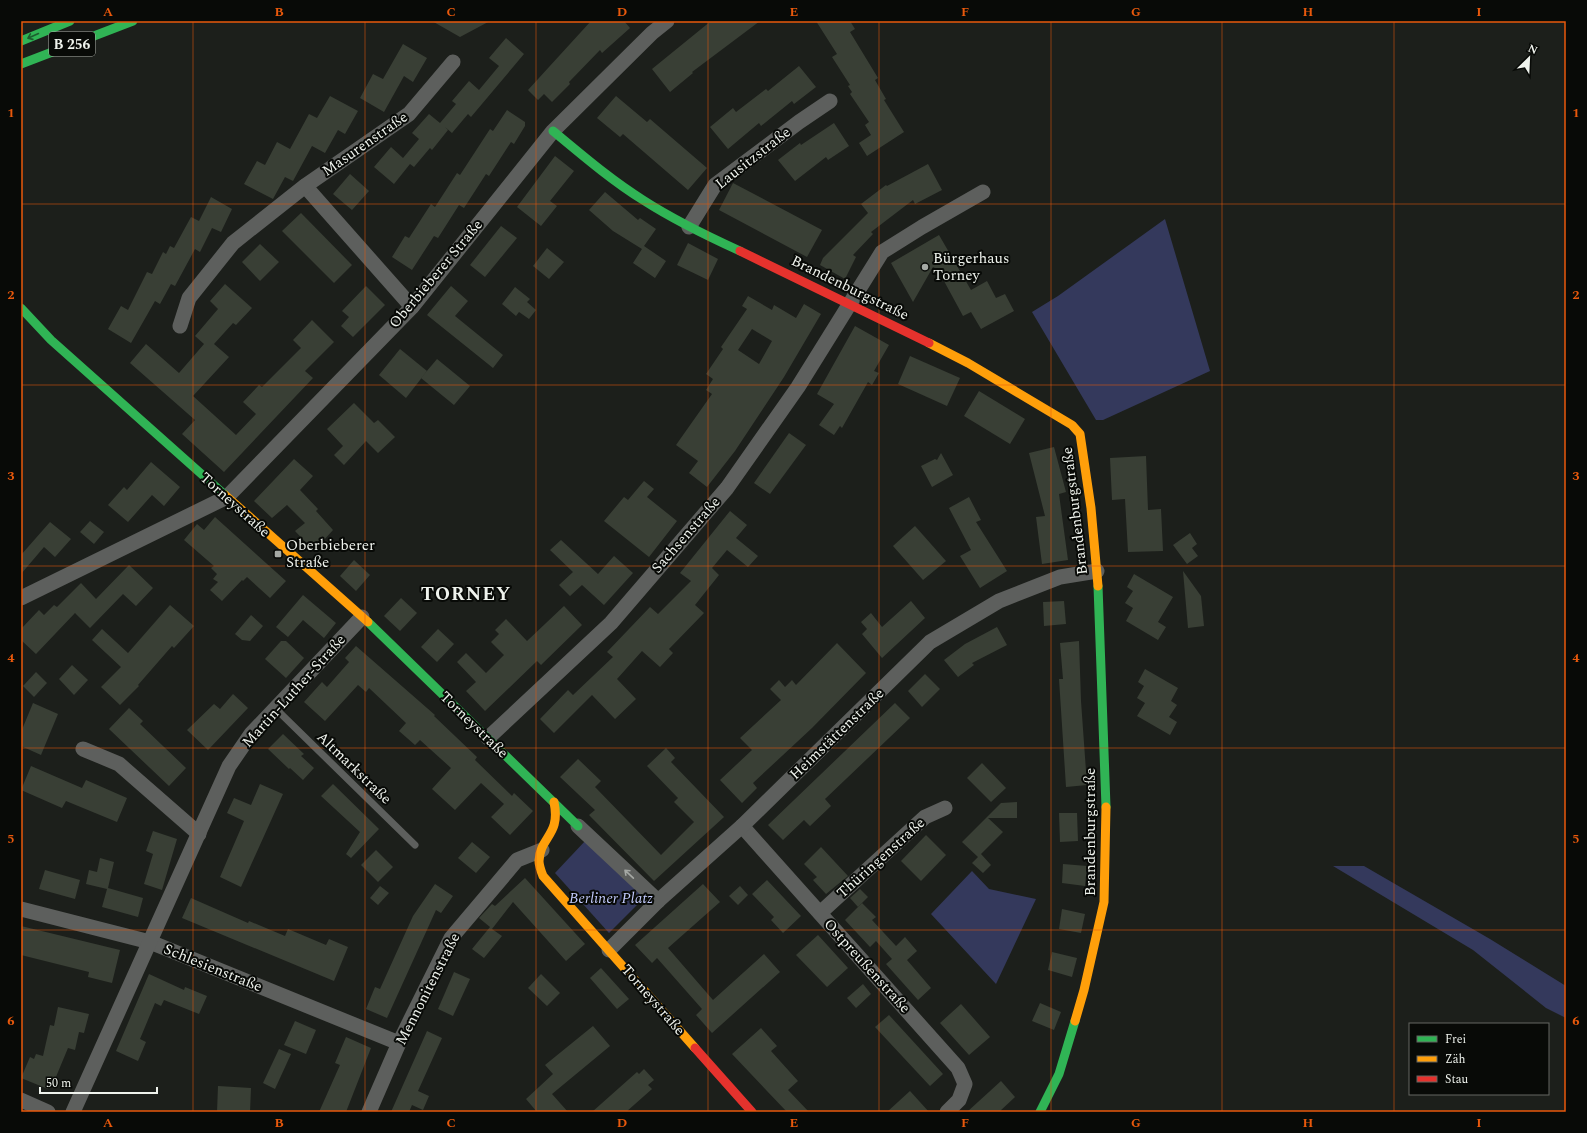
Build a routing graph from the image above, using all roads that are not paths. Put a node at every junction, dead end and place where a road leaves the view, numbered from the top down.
1 (70, 21) edge
2 (133, 21) edge
3 (667, 21) edge
4 (21, 41) edge
5 (453, 62) dead end
6 (21, 64) edge
7 (830, 101) dead end
8 (553, 131) junction
9 (305, 186) junction
10 (983, 192) dead end
11 (689, 227) junction
12 (849, 303) junction
13 (412, 307) junction
14 (21, 308) edge
15 (180, 326) dead end
16 (227, 497) junction
17 (1097, 571) junction
18 (21, 598) edge
19 (362, 617) junction
20 (276, 708) junction
21 (488, 738) junction
22 (83, 749) dead end
23 (554, 802) junction
24 (945, 808) dead end
25 (578, 826) joint
26 (742, 826) junction
27 (199, 834) junction
28 (415, 846) dead end
29 (542, 850) junction
30 (658, 901) junction
31 (21, 909) edge
32 (820, 913) junction
33 (150, 942) junction
34 (609, 950) junction
35 (399, 1043) junction
36 (21, 1100) edge
37 (48, 1112) edge
38 (73, 1112) edge
39 (369, 1112) edge
40 (752, 1112) edge
41 (947, 1112) edge
42 (1040, 1112) edge

1 -> 4 main road, B 256
2 - 6 main road, B 256
3 - 8 street, Oberbieberer Straße
5 - 9 street, Masurenstraße
7 - 11 street, Lausitzstraße
8 - 11 main road, Brandenburgstraße
8 - 13 street, Oberbieberer Straße
9 - 13 street, Masurenstraße
9 - 15 street, Masurenstraße
10 - 12 street, Sachsenstraße
11 - 12 main road, Brandenburgstraße
12 - 17 main road, Brandenburgstraße
12 - 21 street, Sachsenstraße
13 - 16 street, Oberbieberer Straße
14 - 16 main road, Torneystraße
16 - 18 street, Oberbieberer Straße
16 - 19 main road, Torneystraße
17 - 26 street, Heimstättenstraße
17 - 42 main road, Brandenburgstraße
19 - 20 street, Martin-Luther-Straße
19 - 21 main road, Torneystraße
20 - 27 street, Martin-Luther-Straße
20 - 28 lane, Altmarkstraße
21 - 23 main road, Torneystraße
22 - 27 street
23 - 25 main road, Torneystraße
23 - 29 main road
24 - 32 street, Thüringenstraße
30 -> 25 street, Torneystraße
26 - 30 street, Heimstättenstraße
26 - 32 street, Ostpreußenstraße
27 - 33 street, Martin-Luther-Straße
29 - 34 main road, Torneystraße
29 - 35 street, Mennonitenstraße
30 - 34 street, Heimstättenstraße
31 - 33 street, Schlesienstraße
32 - 41 street, Ostpreußenstraße
33 - 35 street, Schlesienstraße
33 - 38 street, Martin-Luther-Straße
34 - 40 main road, Torneystraße
35 - 39 street, Mennonitenstraße
36 - 37 street

